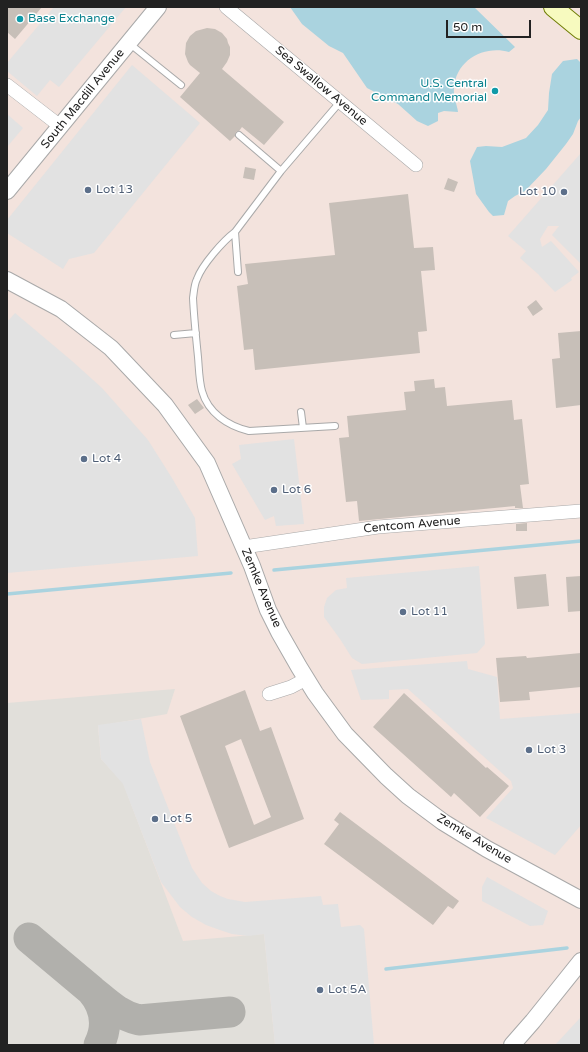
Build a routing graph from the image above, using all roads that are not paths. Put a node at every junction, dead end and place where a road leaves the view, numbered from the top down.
1 (158, 7) edge
2 (226, 7) edge
3 (553, 7) edge
4 (581, 30) edge
5 (128, 43) junction
6 (7, 84) edge
7 (180, 85) dead end
8 (340, 102) junction
9 (60, 126) junction
10 (239, 134) dead end
11 (416, 165) dead end
12 (281, 170) junction
13 (7, 191) edge
14 (235, 232) junction
15 (238, 272) dead end
16 (7, 280) edge
17 (196, 334) junction
18 (174, 335) dead end
19 (301, 412) dead end
20 (334, 426) dead end
21 (303, 428) junction
22 (581, 511) edge
23 (244, 547) junction
24 (306, 679) junction
25 (269, 694) dead end
26 (581, 900) edge
27 (581, 961) edge
28 (512, 1045) edge

1 - 5 street, South Macdill Avenue
2 - 8 street, Sea Swallow Avenue
3 - 4 main road
5 - 7 lane
5 - 9 street, South Macdill Avenue
6 - 9 street
8 - 11 street, Sea Swallow Avenue
8 - 12 lane
9 - 13 street, South Macdill Avenue
10 - 12 lane
12 - 14 lane
14 - 15 lane
14 - 17 lane
16 - 23 street, Zemke Avenue
17 - 18 lane
17 - 21 lane
19 - 21 lane
20 - 21 lane
22 - 23 street, Centcom Avenue
23 - 24 street, Zemke Avenue
24 - 25 street
24 - 26 street, Zemke Avenue
27 - 28 street

